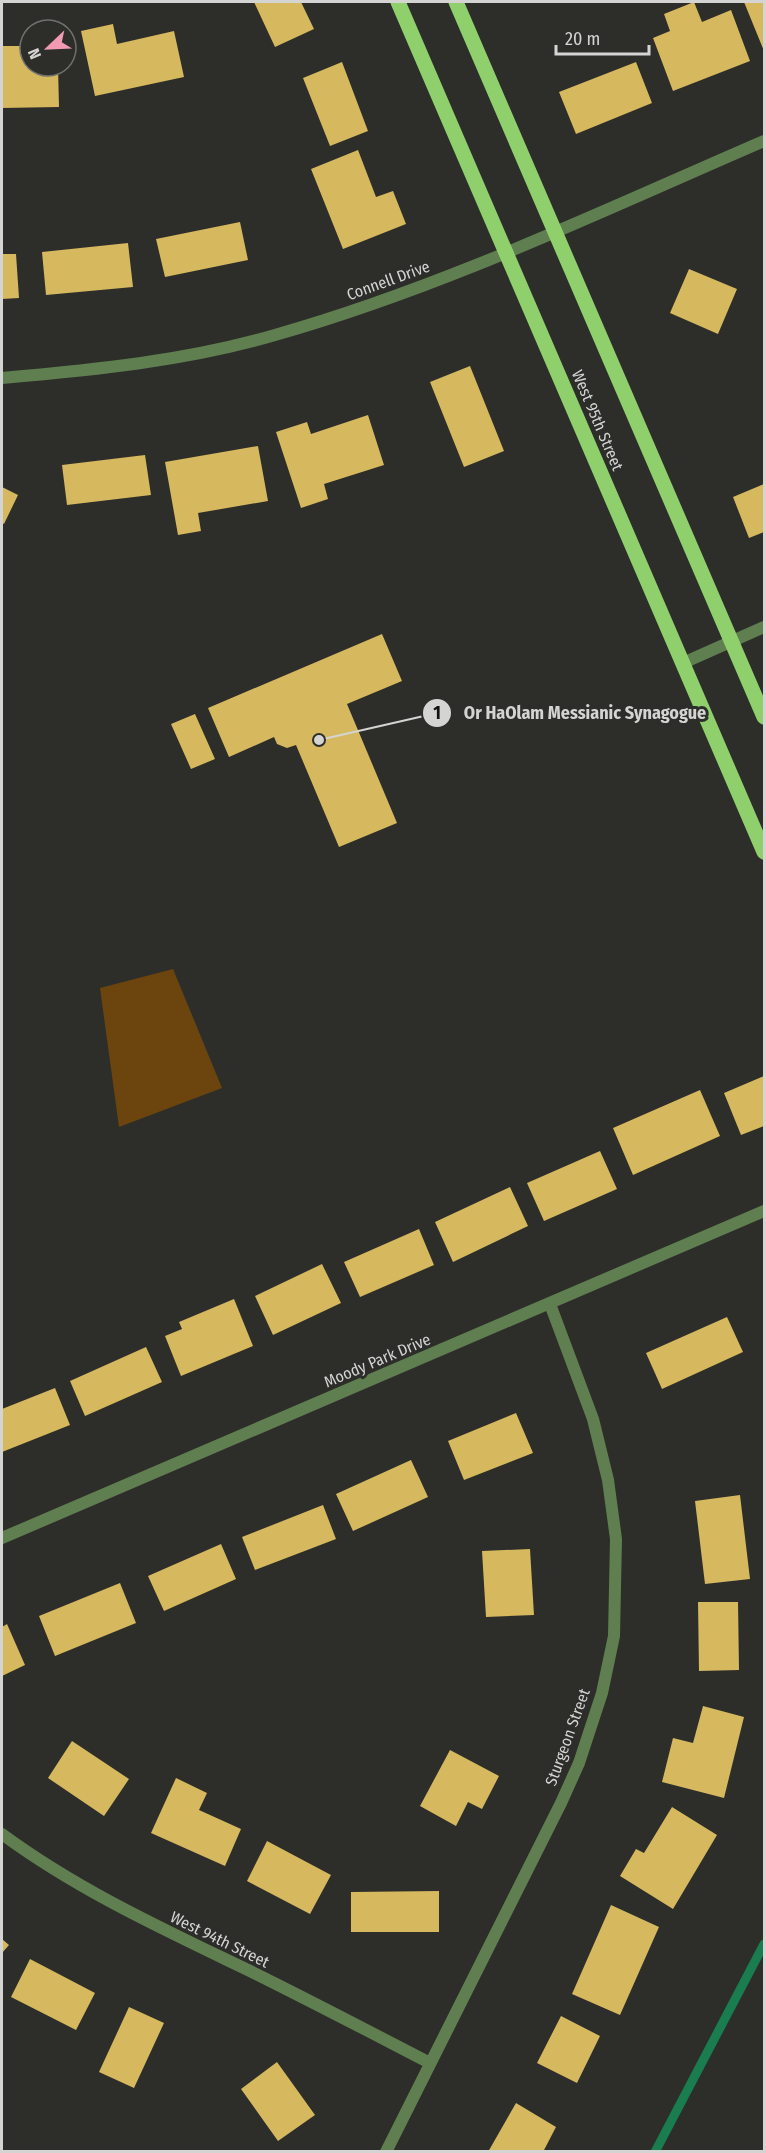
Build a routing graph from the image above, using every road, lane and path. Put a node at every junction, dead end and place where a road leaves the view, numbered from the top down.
1 (398, 2) edge
2 (456, 2) edge
3 (765, 141) edge
4 (555, 231) junction
5 (506, 252) junction
6 (2, 378) edge
7 (765, 627) edge
8 (732, 641) junction
9 (683, 663) junction
10 (765, 717) edge
11 (765, 852) edge
12 (765, 1211) edge
13 (550, 1304) junction
14 (2, 1538) edge
15 (2, 1834) edge
16 (430, 2063) junction
17 (386, 2151) edge

1 - 5 main road, West 95th Street
2 - 4 main road
3 - 4 street, Connell Drive
4 - 5 street, Connell Drive
4 - 8 main road
5 - 6 street, Connell Drive
5 - 9 main road, West 95th Street
7 - 8 street
8 - 9 street
8 - 10 main road
9 - 11 main road, West 95th Street
12 - 13 street, Moody Park Drive
13 - 14 street, Moody Park Drive
13 - 16 street, Sturgeon Street
15 - 16 street, West 94th Street
16 - 17 street, Sturgeon Street

